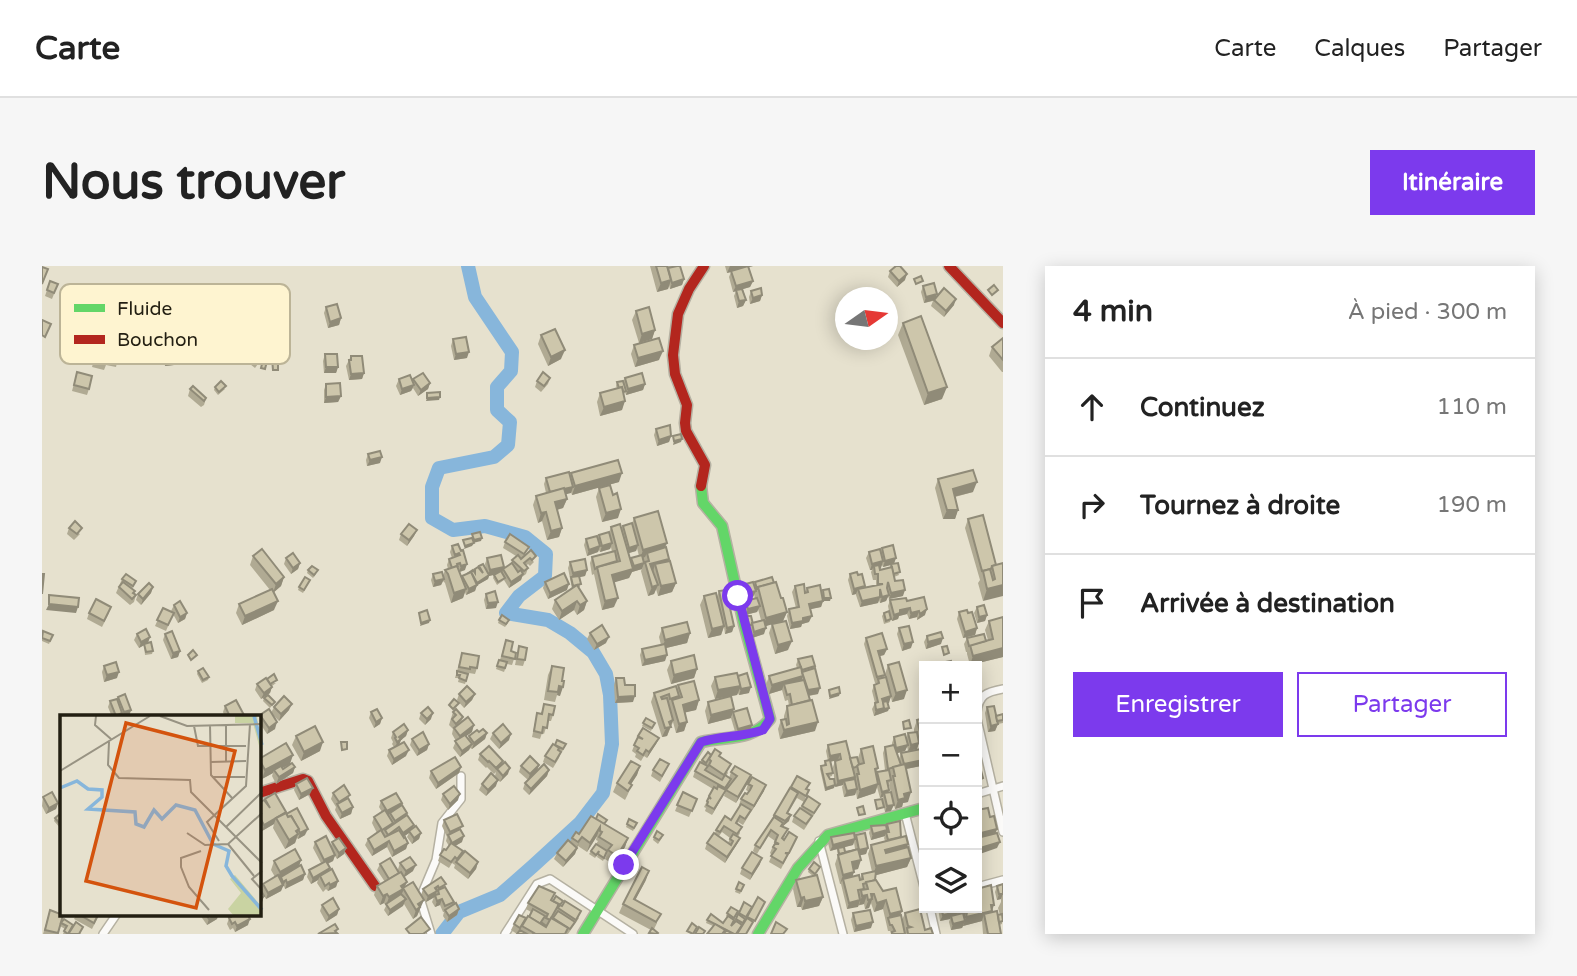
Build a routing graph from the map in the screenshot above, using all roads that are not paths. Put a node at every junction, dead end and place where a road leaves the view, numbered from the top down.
1 (704, 266) edge
2 (949, 266) edge
3 (1003, 323) edge
4 (1003, 689) edge
5 (982, 696) edge
6 (978, 724) edge
7 (461, 776) dead end
8 (1003, 786) edge
9 (991, 789) junction
10 (261, 792) edge
11 (982, 792) edge
12 (919, 810) edge
13 (905, 814) junction
14 (1003, 832) edge
15 (819, 841) junction
16 (919, 868) edge
17 (1003, 880) edge
18 (375, 886) edge
19 (982, 886) edge
20 (596, 909) junction
21 (931, 913) edge
22 (115, 916) edge
23 (103, 934) edge
24 (431, 934) edge
25 (505, 934) edge
26 (583, 934) edge
27 (633, 934) edge
28 (758, 934) edge
29 (844, 934) edge
30 (936, 934) edge

1 - 20 street
2 - 3 street
4 - 5 street
6 - 9 street
7 - 24 street
8 - 9 street
9 - 11 street
9 - 14 street
10 - 18 street
12 - 13 street
13 - 15 street
13 - 16 street
15 - 28 street
15 - 29 street
17 - 19 street
20 - 25 street
20 - 26 street
20 - 27 street
21 - 30 street
22 - 23 street

